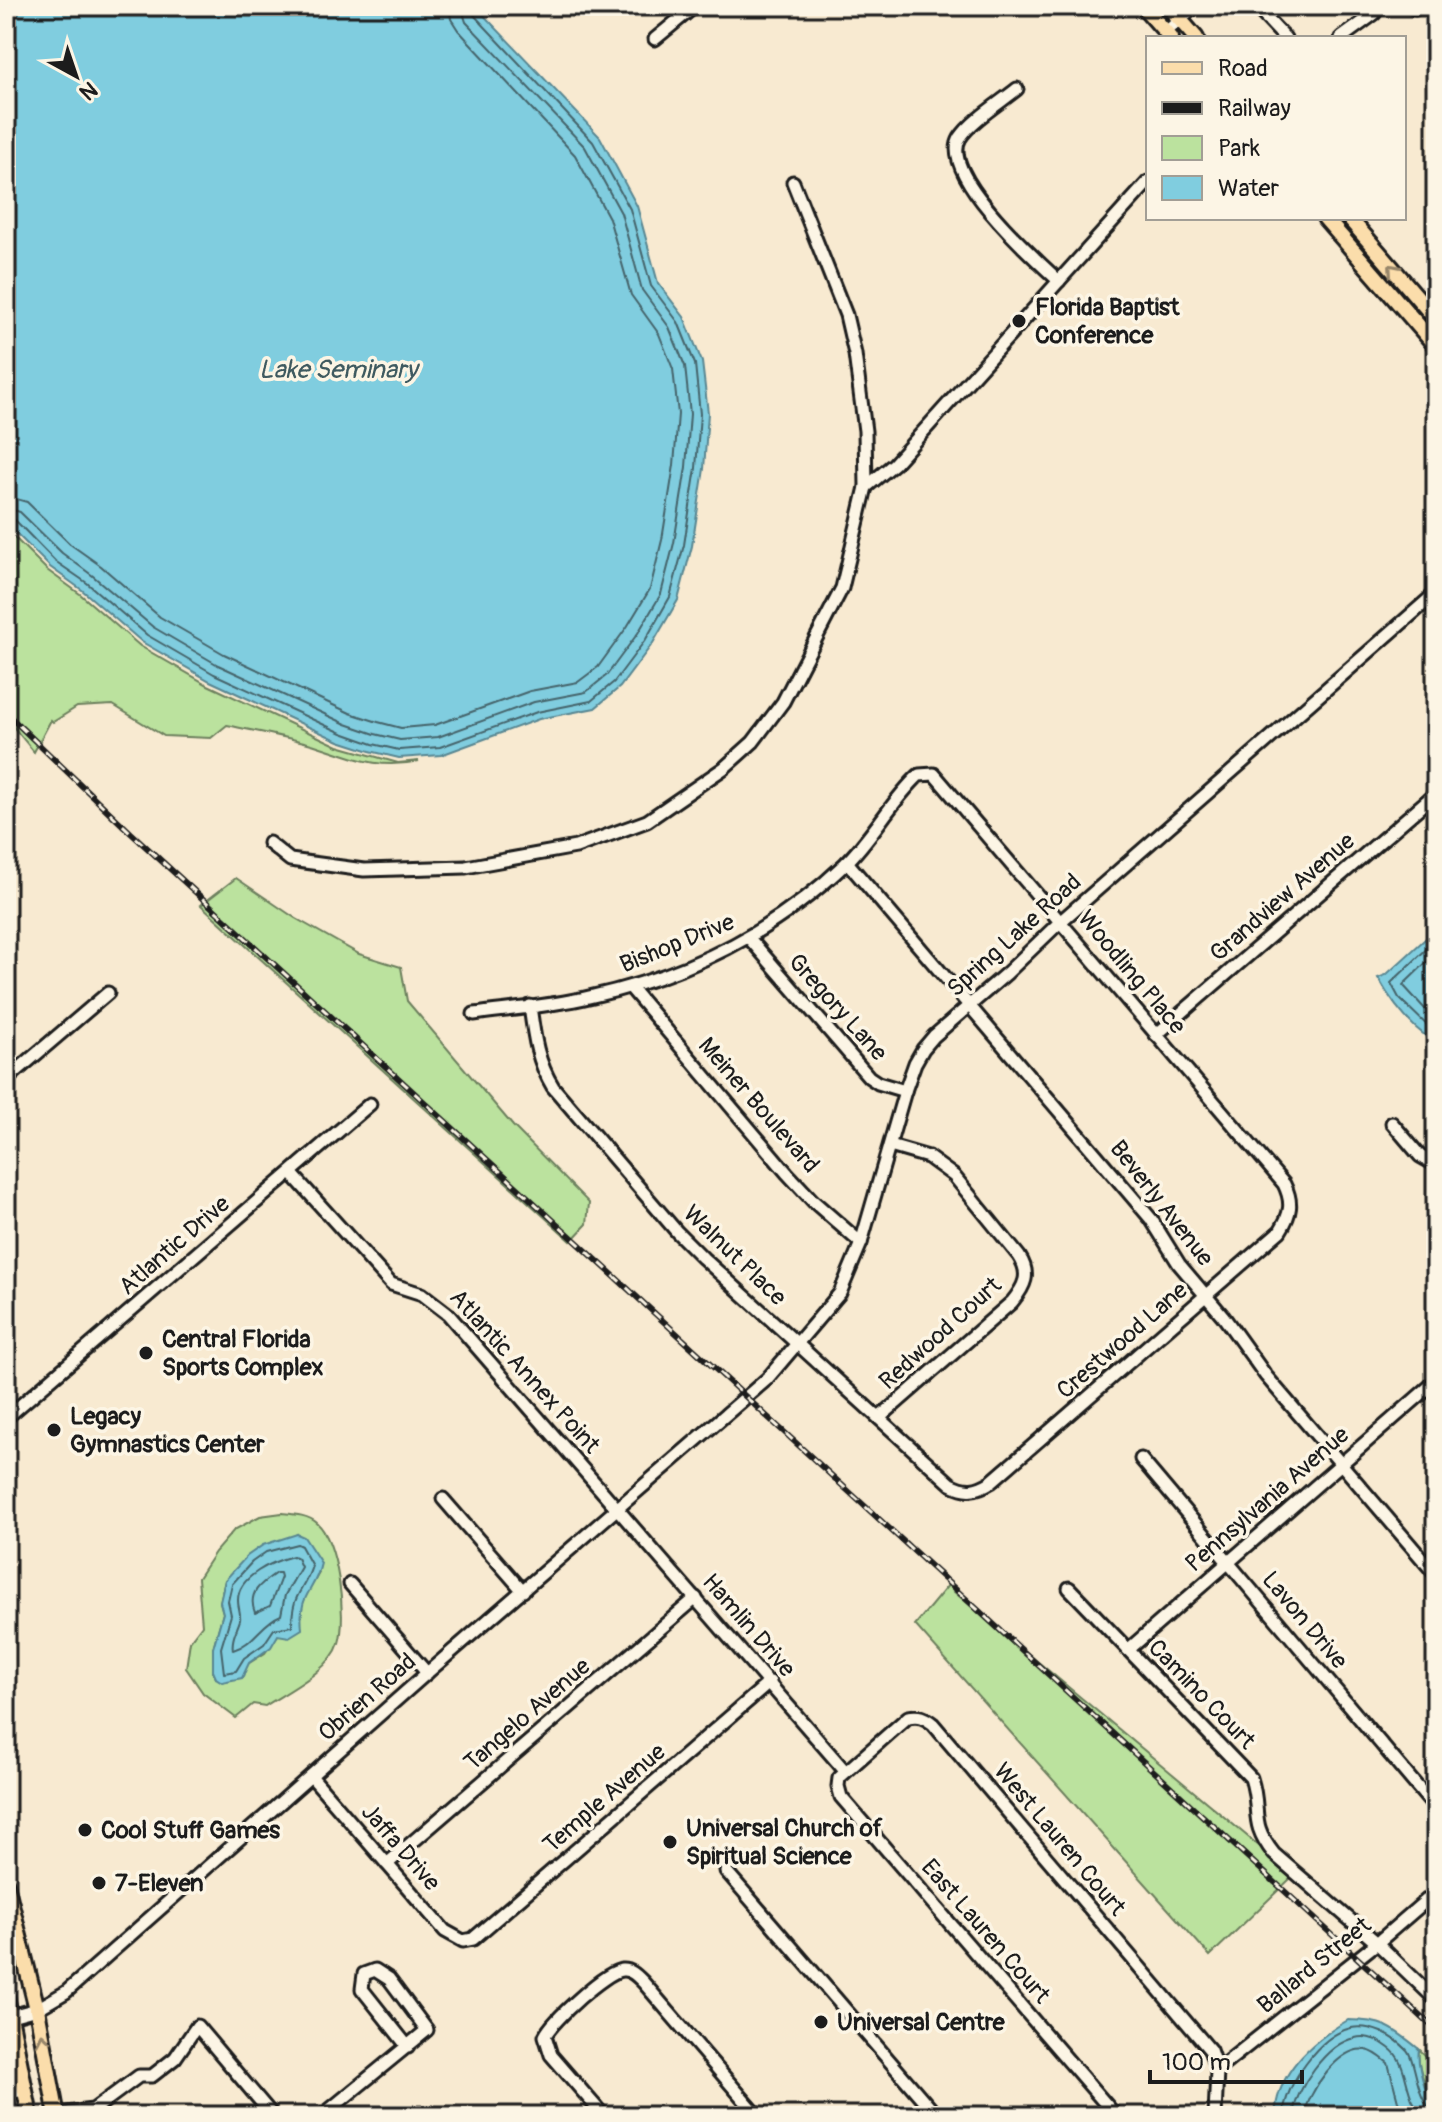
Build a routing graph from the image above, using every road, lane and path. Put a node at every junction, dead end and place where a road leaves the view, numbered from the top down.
1 (695, 6) edge
2 (1143, 6) edge
3 (1168, 6) edge
4 (1195, 6) edge
5 (1255, 6) edge
6 (1379, 6) edge
7 (1179, 19) junction
8 (1169, 35) edge
9 (1194, 36) edge
10 (1283, 36) edge
11 (1344, 36) edge
12 (655, 39) dead end
13 (1017, 89) dead end
14 (793, 182) dead end
15 (1146, 184) edge
16 (1327, 220) edge
17 (1351, 220) edge
18 (1367, 238) junction
19 (1367, 267) junction
20 (1059, 281) junction
21 (1436, 319) edge
22 (1436, 346) edge
23 (866, 487) junction
24 (1436, 593) edge
25 (927, 773) joint
26 (1436, 793) edge
27 (269, 843) dead end
28 (847, 862) junction
29 (1060, 922) junction
30 (749, 938) junction
31 (630, 987) junction
32 (108, 993) dead end
33 (530, 1006) junction
34 (970, 1006) junction
35 (474, 1014) dead end
36 (1156, 1035) junction
37 (6, 1080) edge
38 (905, 1091) junction
39 (370, 1104) dead end
40 (1392, 1123) dead end
41 (890, 1146) junction
42 (1436, 1165) edge
43 (292, 1174) junction
44 (1291, 1208) joint
45 (861, 1243) junction
46 (1207, 1296) junction
47 (797, 1345) junction
48 (1436, 1381) edge
49 (747, 1398) joint
50 (6, 1418) edge
51 (879, 1418) junction
52 (1141, 1459) dead end
53 (1341, 1463) junction
54 (968, 1491) joint
55 (443, 1499) dead end
56 (618, 1508) junction
57 (1228, 1563) junction
58 (1436, 1575) edge
59 (350, 1584) dead end
60 (1069, 1588) dead end
61 (523, 1591) junction
62 (696, 1598) junction
63 (1128, 1650) junction
64 (427, 1673) junction
65 (770, 1682) junction
66 (845, 1771) junction
67 (311, 1776) junction
68 (1436, 1809) edge
69 (387, 1864) junction
70 (726, 1871) dead end
71 (6, 1884) edge
72 (1436, 1892) edge
73 (9, 1900) edge
74 (463, 1941) joint
75 (1377, 1943) junction
76 (6, 1996) edge
77 (1436, 2000) edge
78 (37, 2009) junction
79 (11, 2016) junction
80 (408, 2047) junction
81 (1217, 2070) junction
82 (25, 2090) junction
83 (6, 2093) edge
84 (57, 2115) edge
85 (30, 2116) edge
86 (273, 2116) edge
87 (322, 2116) edge
88 (604, 2116) edge
89 (758, 2116) edge
90 (937, 2116) edge
91 (1116, 2116) edge
92 (1215, 2116) edge

1 - 12 street
2 - 8 main road
3 - 7 main road
4 - 7 street
5 - 10 street
6 - 11 street
7 - 8 street
7 - 9 main road
13 - 20 street
14 - 23 street
15 - 20 street
16 - 19 main road
17 - 18 main road
18 - 19 main road
21 -> 18 main road
19 - 22 main road
20 - 23 street
23 - 27 street
24 - 29 street, Spring Lake Road
25 - 28 street, Bishop Drive
25 - 29 street, Woodling Place
26 - 36 street, Grandview Avenue
28 - 30 street, Bishop Drive
28 - 34 street, Beverly Avenue
29 - 34 street, Spring Lake Road
29 - 36 street, Woodling Place
30 - 31 street, Bishop Drive
30 - 38 street, Gregory Lane
31 - 33 street, Bishop Drive
31 - 45 street, Meiner Boulevard
32 - 37 street
33 - 35 street, Bishop Drive
33 - 47 street, Walnut Place
34 - 38 street, Spring Lake Road
34 - 46 street, Beverly Avenue
36 - 44 street, Woodling Place
38 - 41 street, Spring Lake Road
39 - 43 street, Atlantic Drive
40 - 42 street
41 - 45 street, Spring Lake Road
41 - 51 street, Redwood Court
43 - 50 street, Atlantic Drive
43 - 56 street, Atlantic Annex Point
44 - 46 street, Crestwood Lane
45 - 47 street, Spring Lake Road
46 - 53 street, Beverly Avenue
46 - 54 street, Crestwood Lane
47 - 49 street, Spring Lake Road
47 - 51 street, Walnut Place
48 - 53 street, Pennsylvania Avenue
49 - 56 street, Obrien Road
51 - 54 street, Walnut Place
52 - 57 street, Lavon Drive
53 - 57 street, Pennsylvania Avenue
53 - 58 street, Beverly Avenue
55 - 61 street
56 - 61 street, Obrien Road
56 - 62 street, Hamlin Drive
57 - 63 street, Pennsylvania Avenue
57 - 68 street, Lavon Drive
59 - 64 street
60 - 63 street, Camino Court
61 - 64 street, Obrien Road
62 - 65 street, Hamlin Drive
62 - 69 street, Tangelo Avenue
63 - 75 street, Camino Court
64 - 67 street, Obrien Road
65 - 66 street, Hamlin Drive
65 - 74 street, Temple Avenue
66 - 81 street, West Lauren Court
66 - 91 street, East Lauren Court
67 - 69 street, Jaffa Drive
67 - 78 street, Obrien Road
69 - 74 street, Jaffa Drive
70 - 90 street
71 - 73 main road
72 - 75 street, Ballard Street
73 - 78 main road
75 - 77 street, Camino Court
75 - 81 street, Ballard Street
76 - 79 main road
78 - 79 street, Obrien Road
84 -> 78 main road
79 - 82 main road
80 - 80 street
80 - 87 street
81 - 92 street
82 - 83 street
82 - 85 main road
84 - 86 street
88 - 89 street

